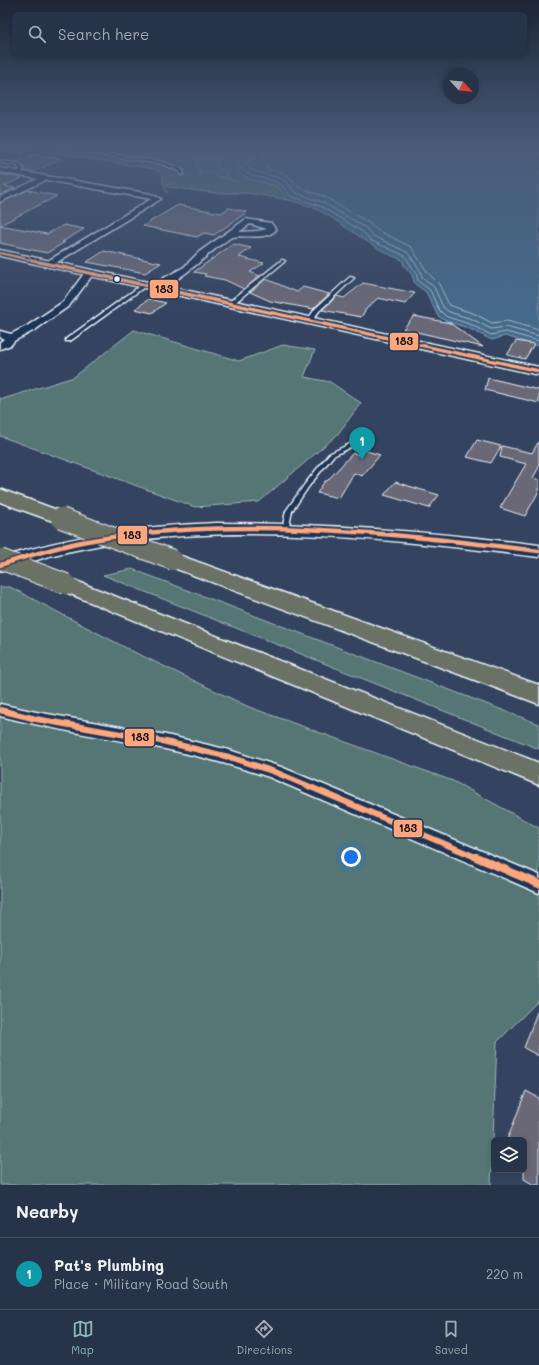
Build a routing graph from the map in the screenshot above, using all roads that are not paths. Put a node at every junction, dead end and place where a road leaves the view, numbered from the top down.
1 (152, 202) edge
2 (229, 235) dead end
3 (0, 253) edge
4 (283, 261) dead end
5 (49, 264) junction
6 (89, 273) junction
7 (352, 278) dead end
8 (150, 286) junction
9 (230, 304) junction
10 (309, 321) junction
11 (5, 336) edge
12 (68, 340) dead end
13 (0, 346) edge
14 (539, 372) edge
15 (362, 440) dead end
16 (0, 495) edge
17 (285, 530) junction
18 (539, 551) edge
19 (0, 559) edge
20 (0, 565) edge
21 (539, 695) edge
22 (0, 710) edge
23 (539, 774) edge
24 (539, 884) edge

1 - 5 street
2 - 8 street
3 - 5 street
4 - 9 lane
5 - 6 street
6 - 8 street
6 - 11 street
7 - 10 lane
8 - 9 street
8 - 12 lane
9 - 10 street
10 - 14 street
11 - 13 street
15 - 17 lane
16 - 21 highway, bridge
17 - 18 main road
17 - 20 main road
19 - 23 highway, bridge
22 - 24 street

